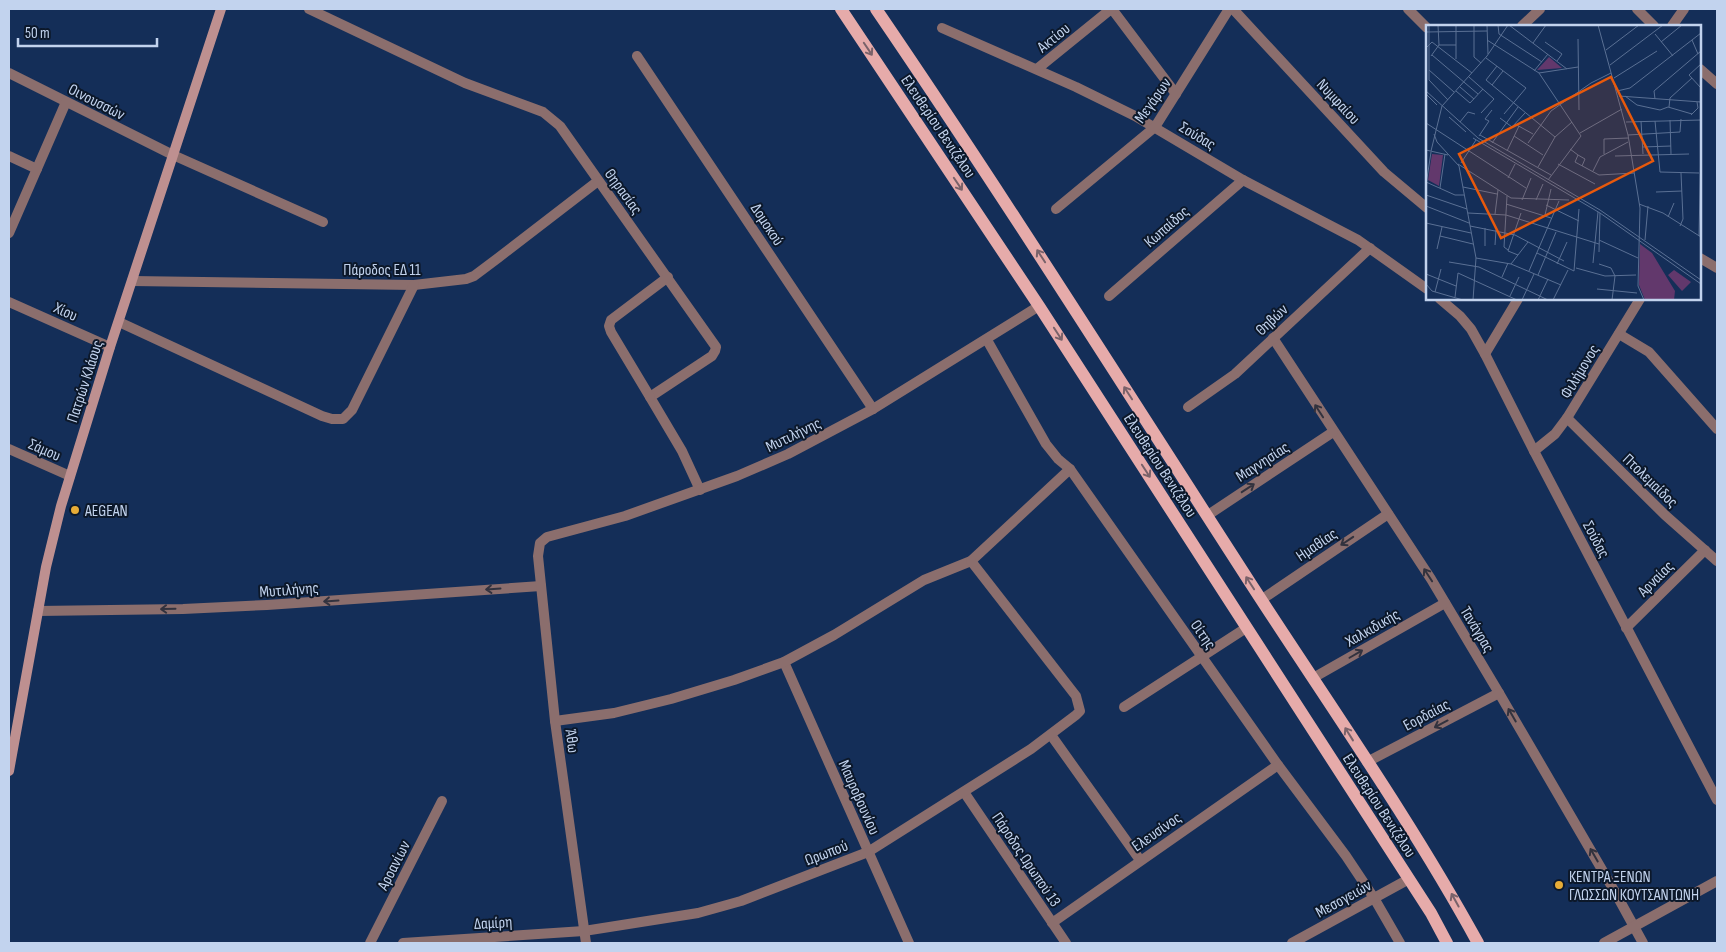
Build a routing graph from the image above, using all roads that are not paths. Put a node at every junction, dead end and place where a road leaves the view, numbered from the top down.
1 (221, 9) edge
2 (309, 9) edge
3 (841, 9) edge
4 (876, 9) edge
5 (1112, 9) edge
6 (1231, 9) edge
7 (1408, 9) edge
8 (1540, 9) edge
9 (1637, 9) edge
10 (1684, 9) edge
11 (1523, 25) edge
12 (1653, 25) edge
13 (1673, 25) edge
14 (1426, 27) edge
15 (942, 28) dead end
16 (637, 56) dead end
17 (1036, 69) junction
18 (1701, 70) edge
19 (9, 73) edge
20 (1717, 84) edge
21 (1176, 94) junction
22 (66, 102) junction
23 (1155, 127) junction
24 (173, 155) junction
25 (9, 156) edge
26 (37, 169) junction
27 (1243, 180) junction
28 (598, 181) junction
29 (1426, 207) edge
30 (1056, 209) dead end
31 (323, 222) dead end
32 (9, 233) edge
33 (1370, 248) junction
34 (1701, 259) edge
35 (1717, 268) edge
36 (668, 277) junction
37 (132, 281) junction
38 (414, 285) junction
39 (1426, 287) edge
40 (1109, 296) dead end
41 (1441, 300) edge
42 (1517, 300) edge
43 (1639, 300) edge
44 (9, 302) edge
45 (1040, 306) junction
46 (118, 322) junction
47 (1619, 334) junction
48 (1272, 338) junction
49 (987, 340) junction
50 (110, 347) junction
51 (1485, 354) junction
52 (650, 397) junction
53 (1188, 407) dead end
54 (873, 409) junction
55 (1567, 418) junction
56 (1717, 428) edge
57 (1333, 432) junction
58 (9, 449) edge
59 (1534, 451) junction
60 (1070, 470) junction
61 (70, 476) junction
62 (700, 490) junction
63 (1388, 514) junction
64 (1208, 515) junction
65 (540, 543) joint
66 (1705, 550) junction
67 (971, 560) junction
68 (1717, 560) edge
69 (541, 586) junction
70 (1261, 600) junction
71 (1445, 603) junction
72 (38, 611) junction
73 (1246, 628) junction
74 (1626, 628) junction
75 (1201, 657) junction
76 (784, 662) junction
77 (1313, 678) junction
78 (1499, 693) junction
79 (1124, 707) dead end
80 (555, 721) junction
81 (1051, 735) junction
82 (12, 740) edge
83 (1367, 762) junction
84 (1278, 765) junction
85 (9, 771) edge
86 (964, 792) junction
87 (1717, 800) edge
88 (442, 801) dead end
89 (868, 852) junction
90 (1140, 860) junction
91 (1409, 879) junction
92 (1717, 881) edge
93 (1374, 898) junction
94 (1052, 923) junction
95 (1634, 927) junction
96 (584, 931) junction
97 (370, 943) edge
98 (403, 943) edge
99 (586, 943) edge
100 (909, 943) edge
101 (1066, 943) edge
102 (1292, 943) edge
103 (1400, 943) edge
104 (1447, 943) edge
105 (1478, 943) edge
106 (1604, 943) edge
107 (1643, 943) edge

1 - 24 main road, Πατρών Κλάους
2 - 28 street, Θηρασίας
3 -> 45 main road, Ελευθερίου Βενιζέλου
64 -> 4 main road, Ελευθερίου Βενιζέλου
5 - 17 street, Ακτίου
5 - 21 street
6 - 21 street, Μεγάρων
6 - 29 street, Νυμφαίου
7 - 14 street
8 - 11 street
9 - 12 street
10 - 13 street
15 - 17 street, Σούδας
16 - 54 street, Δομοκού
17 - 23 street, Σούδας
18 - 20 street
19 - 22 street, Οινουσσών
21 - 23 street, Μεγάρων
22 - 24 street, Οινουσσών
22 - 26 street
23 - 27 street, Σούδας
23 - 30 street, Μεγάρων
24 - 31 street, Οινουσσών
24 - 37 main road, Πατρών Κλάους
25 - 26 street
26 - 32 street
27 - 33 street, Σούδας
27 - 40 street, Κωπαίδος
28 - 36 street, Θηρασίας
28 - 38 street, Πάροδος ΕΔ 11
33 - 39 street, Σούδας
33 - 48 street, Θηβών
34 - 35 street
36 - 52 street
36 - 52 street, Θηρασίας
37 - 38 street, Πάροδος ΕΔ 11
37 - 46 main road, Πατρών Κλάους
38 - 46 street
41 - 51 street, Σούδας
42 - 51 street
43 - 47 street, Φιλήμονος
44 - 50 street, Χίου
45 - 49 street, Μυτιλήνης
45 -> 73 main road, Ελευθερίου Βενιζέλου
46 - 50 main road, Πατρών Κλάους
47 - 55 street, Φιλήμονος
47 - 56 street
48 - 53 street, Θηβών
57 -> 48 street, Τανάγρας
49 - 54 street, Μυτιλήνης
49 - 60 street, Οίτης
50 - 61 main road, Πατρών Κλάους
51 - 59 street, Σούδας
52 - 62 street
54 - 62 street, Μυτιλήνης
55 - 59 street, Φιλήμονος
55 - 66 street, Πτολεμαίδος
57 - 63 street, Τανάγρας
64 -> 57 street, Μαγνησίας
58 - 61 street, Σάμου
59 - 74 street, Σούδας
60 - 67 street
60 - 75 street, Οίτης
61 - 72 main road, Πατρών Κλάους
62 - 65 street, Μυτιλήνης
63 -> 70 street, Ημαθίας
71 -> 63 street, Τανάγρας
70 -> 64 main road, Ελευθερίου Βενιζέλου
65 - 69 street, Άθω
66 - 68 street, Πτολεμαίδος
66 - 74 street, Αρναίας
67 - 76 street
67 - 81 street, Ωρωπού
69 -> 72 street, Μυτιλήνης
69 - 80 street, Άθω
70 - 77 main road, Ελευθερίου Βενιζέλου
77 -> 71 street, Χαλκιδικής
71 - 78 street, Τανάγρας
72 - 82 main road, Πατρών Κλάους
73 - 75 street
73 - 91 main road, Ελευθερίου Βενιζέλου
74 - 87 street, Σούδας
75 - 79 street
75 - 84 street, Οίτης
76 - 80 street
76 - 89 street, Μαυροβουνίου
83 -> 77 main road, Ελευθερίου Βενιζέλου
78 -> 83 street, Εορδαίας
95 -> 78 street, Τανάγρας
80 - 96 street, Άθω
81 - 86 street, Ωρωπού
81 - 90 street
82 - 85 main road, Πατρών Κλάους
105 -> 83 main road, Ελευθερίου Βενιζέλου
84 - 90 street, Ελευσίνος
84 - 93 street, Οίτης
86 - 89 street, Ωρωπού
86 - 94 street, Πάροδος Ωρωπού 13
88 - 97 street, Αροανίων
89 - 96 street, Ωρωπού
89 - 100 street, Μαυροβουνίου
90 - 94 street, Ελευσίνος
91 - 93 street, Μεσογειών
91 - 104 main road, Ελευθερίου Βενιζέλου
92 - 95 street
93 - 102 street, Μεσογειών
93 - 103 street, Οίτης
94 - 101 street, Πάροδος Ωρωπού 13
95 - 106 street
95 - 107 street, Τανάγρας
96 - 98 street, Δαμίρη
96 - 99 street, Άθω

